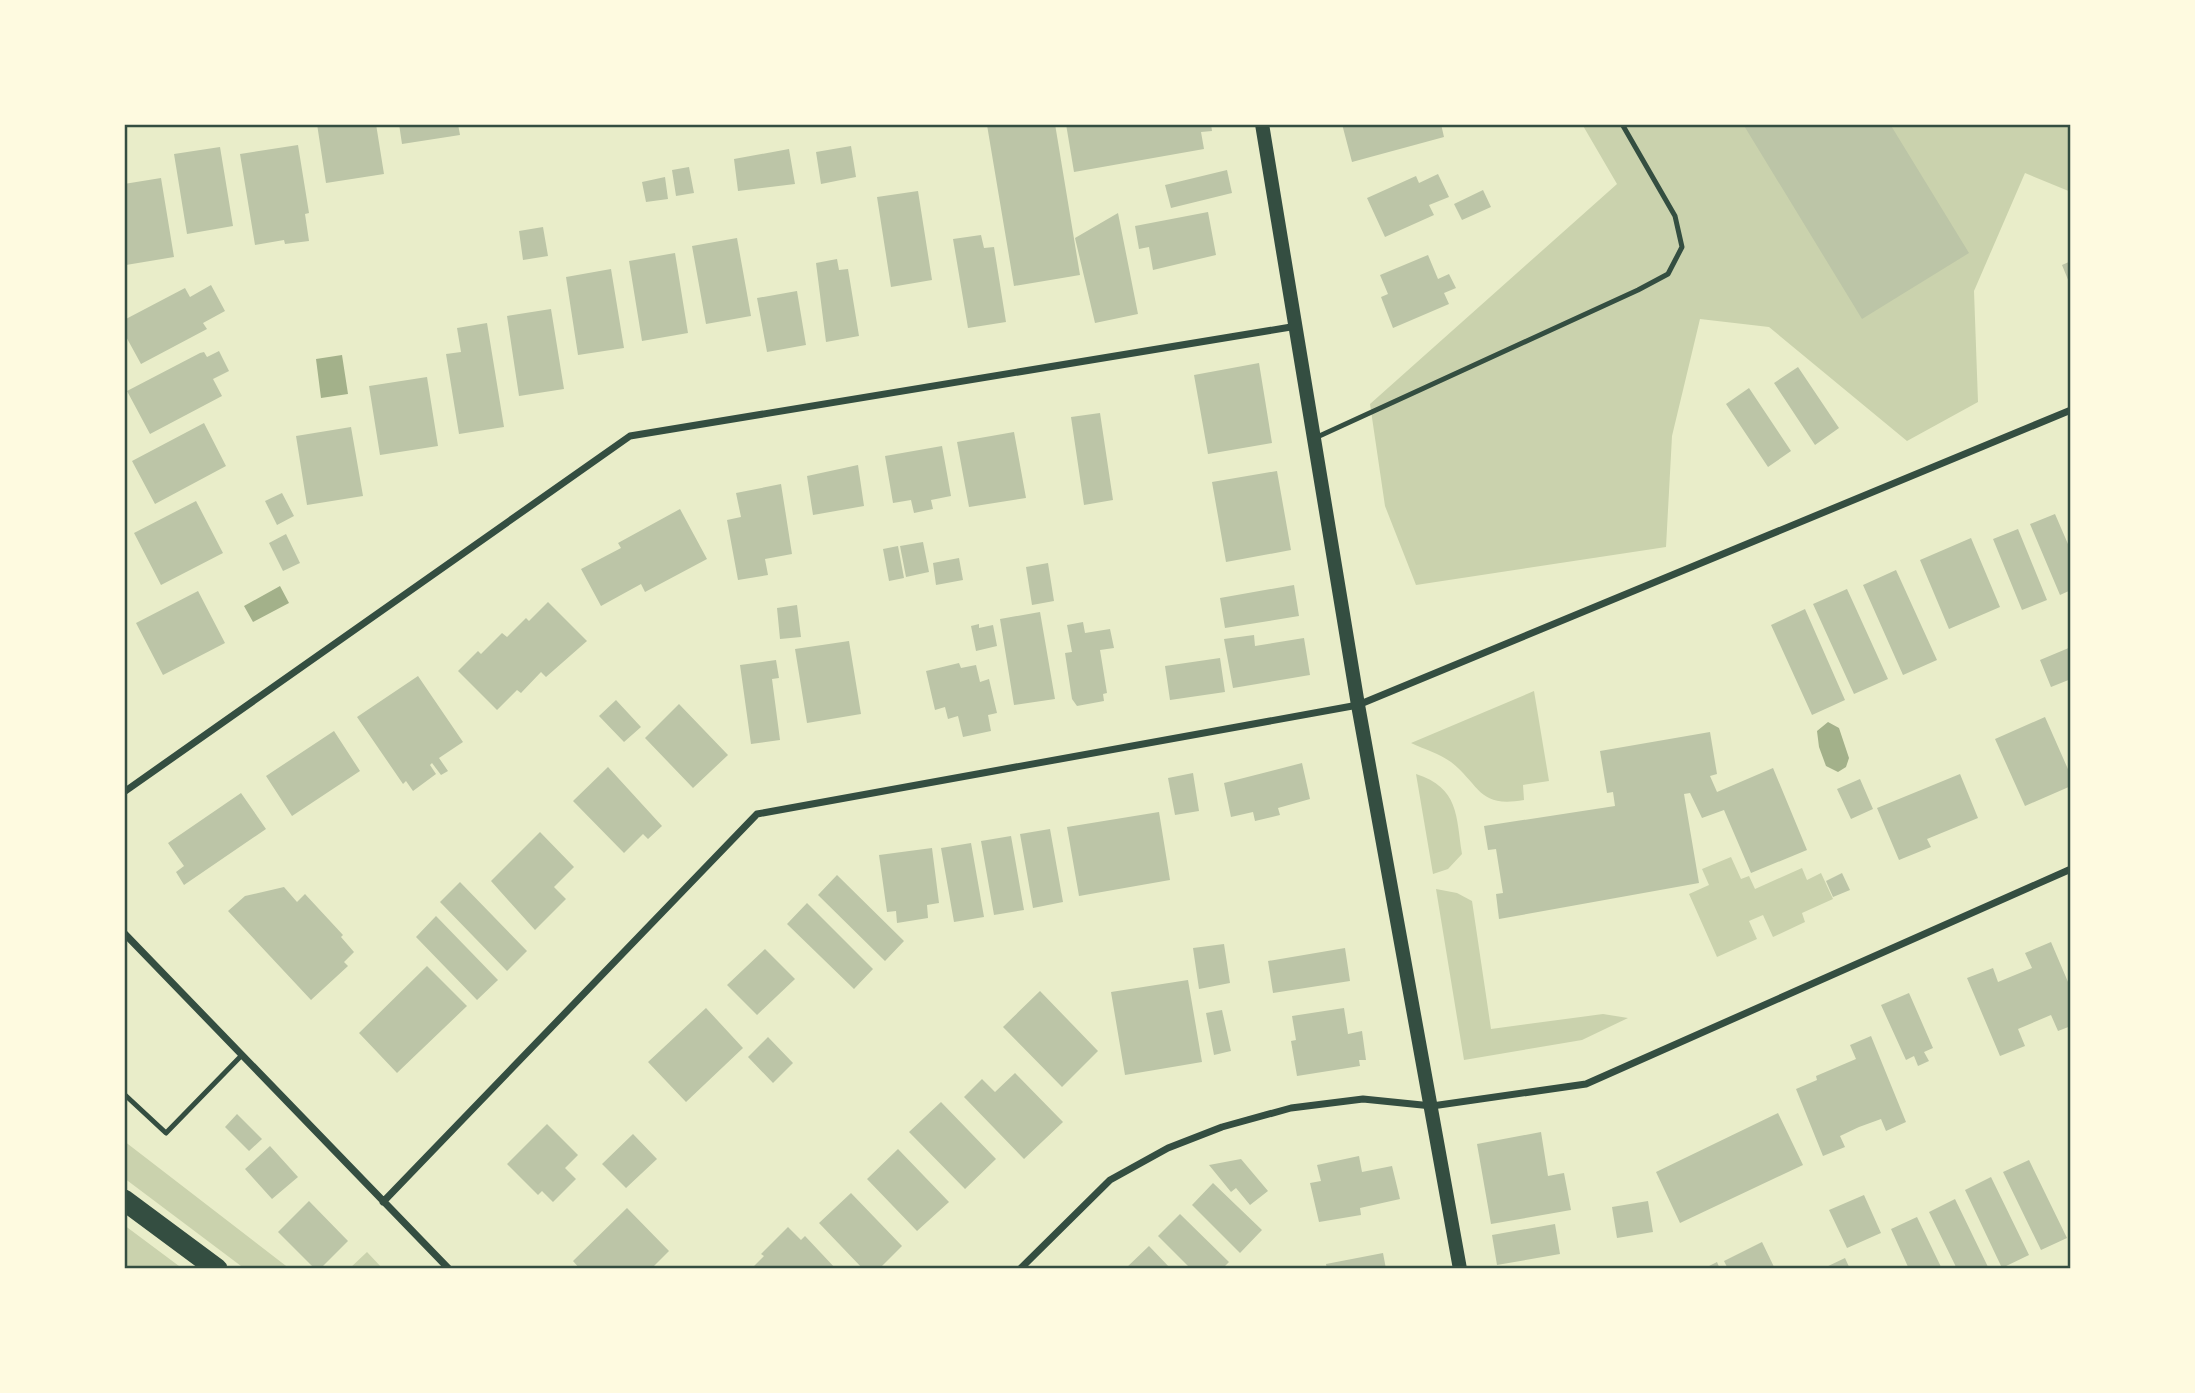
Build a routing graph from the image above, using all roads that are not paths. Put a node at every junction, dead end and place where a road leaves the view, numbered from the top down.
1 (1262, 124) edge
2 (1622, 124) edge
3 (1297, 326) junction
4 (2071, 410) edge
5 (1315, 438) junction
6 (1359, 705) junction
7 (124, 792) edge
8 (2071, 869) edge
9 (124, 933) edge
10 (242, 1055) junction
11 (124, 1094) edge
12 (1432, 1106) junction
13 (124, 1200) edge
14 (383, 1202) junction
15 (217, 1269) edge
16 (449, 1269) edge
17 (1020, 1269) edge
18 (1460, 1269) edge

1 - 3 main road
2 - 5 lane
3 - 5 main road
3 - 7 street
4 - 6 street
5 - 6 main road
6 - 12 main road
6 - 14 street
8 - 12 street
9 - 10 street
10 - 11 lane
10 - 14 street
12 - 17 street
12 - 18 main road
13 - 15 highway
14 - 16 street

